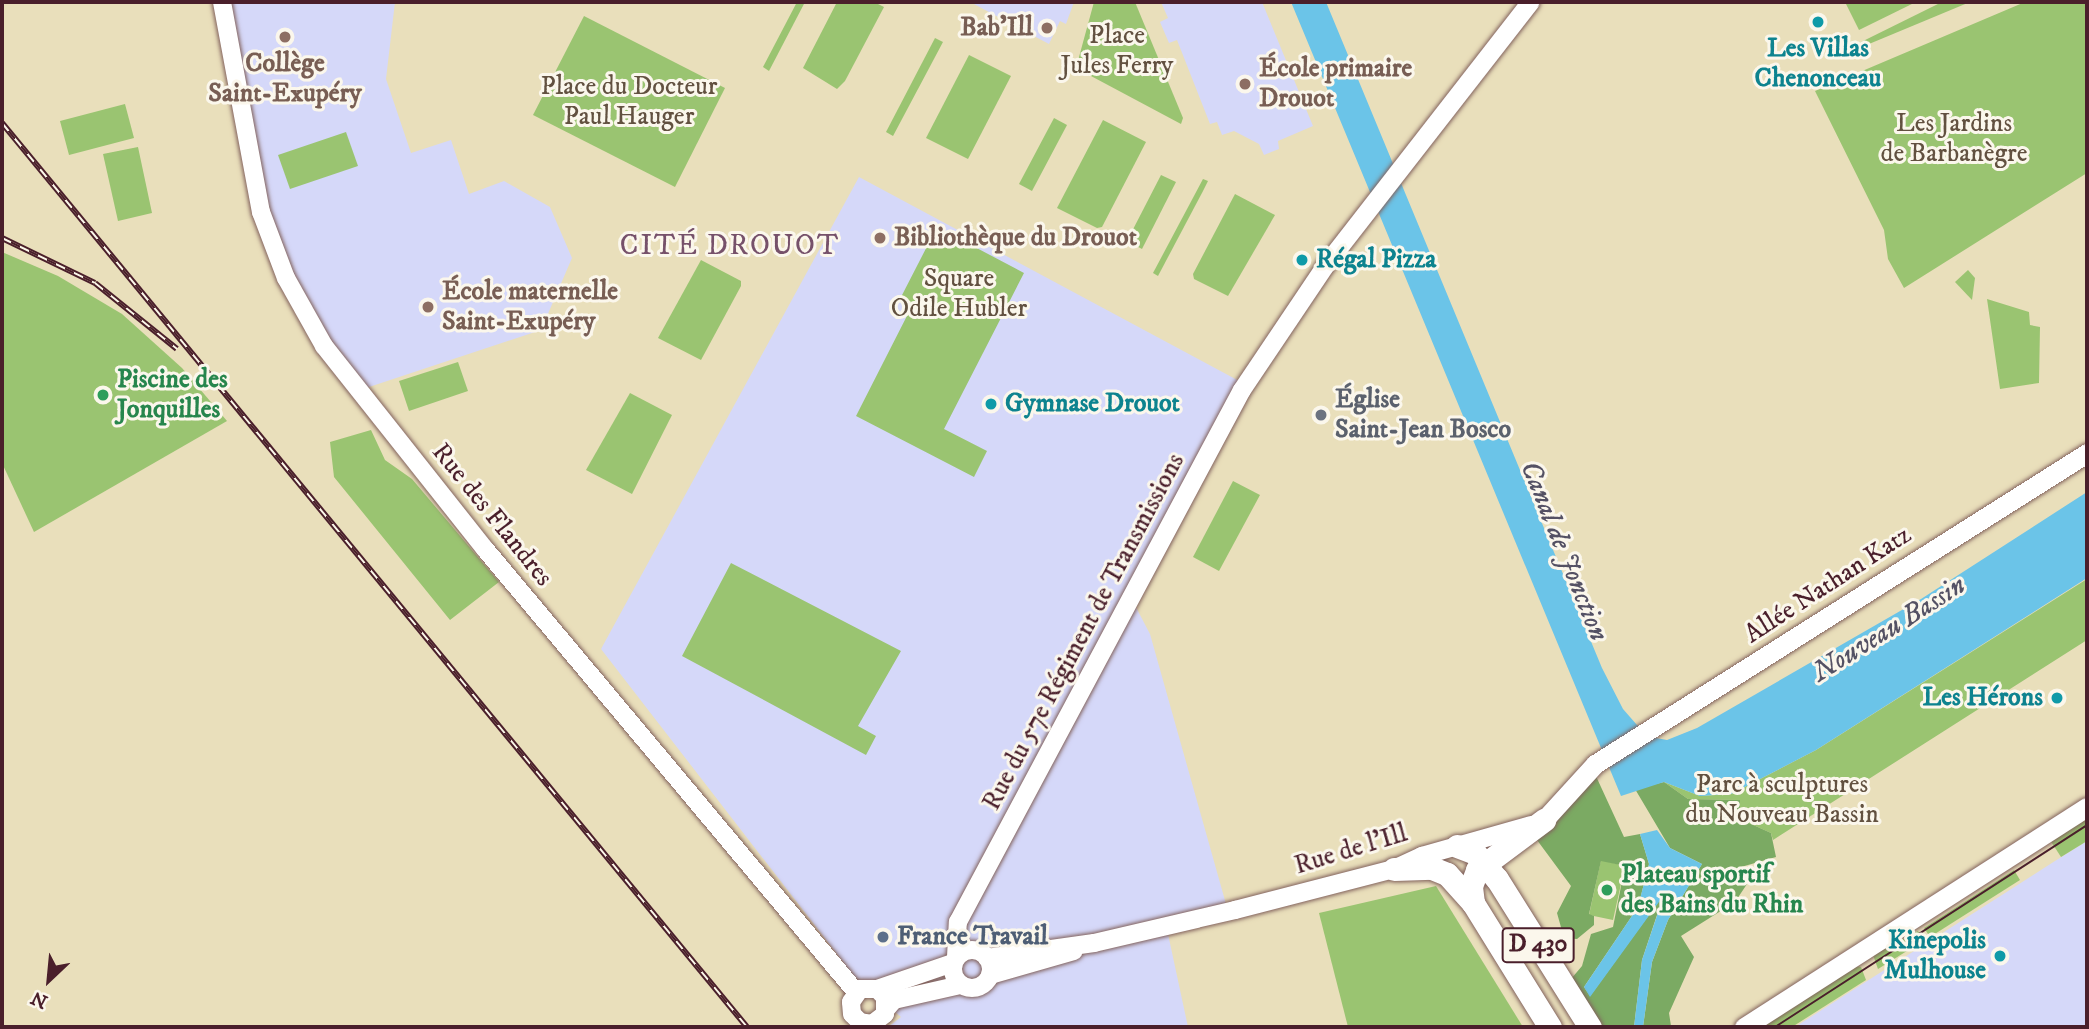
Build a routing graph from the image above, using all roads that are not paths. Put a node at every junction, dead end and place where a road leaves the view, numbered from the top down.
1 (222, 2) edge
2 (1531, 2) edge
3 (2087, 453) edge
4 (2087, 807) edge
5 (1545, 820) junction
6 (1457, 846) junction
7 (1485, 863) junction
8 (1394, 869) junction
9 (1473, 902) junction
10 (972, 961) junction
11 (960, 985) junction
12 (877, 989) junction
13 (856, 992) junction
14 (887, 1008) junction
15 (855, 1023) edge
16 (1550, 1027) edge
17 (1590, 1027) edge
18 (1744, 1027) edge

1 - 13 main road, Rue des Flandres
2 - 10 main road, Rue du 57e Régiment de Transmissions
3 - 5 main road, Allée Nathan Katz
4 - 18 main road
5 - 6 main road, Rue de l'Ill
5 - 7 highway
6 - 7 highway, D 430
6 - 8 main road, Rue de l'Ill
7 - 9 highway
7 - 17 highway, D 430
8 - 9 highway, D 430
8 - 10 main road, Rue de l'Ill
9 - 16 highway, D 430
10 - 11 main road
10 - 11 main road
10 - 12 main road
11 - 14 main road
12 - 13 main road
12 - 14 main road
13 - 15 main road
14 - 15 main road

